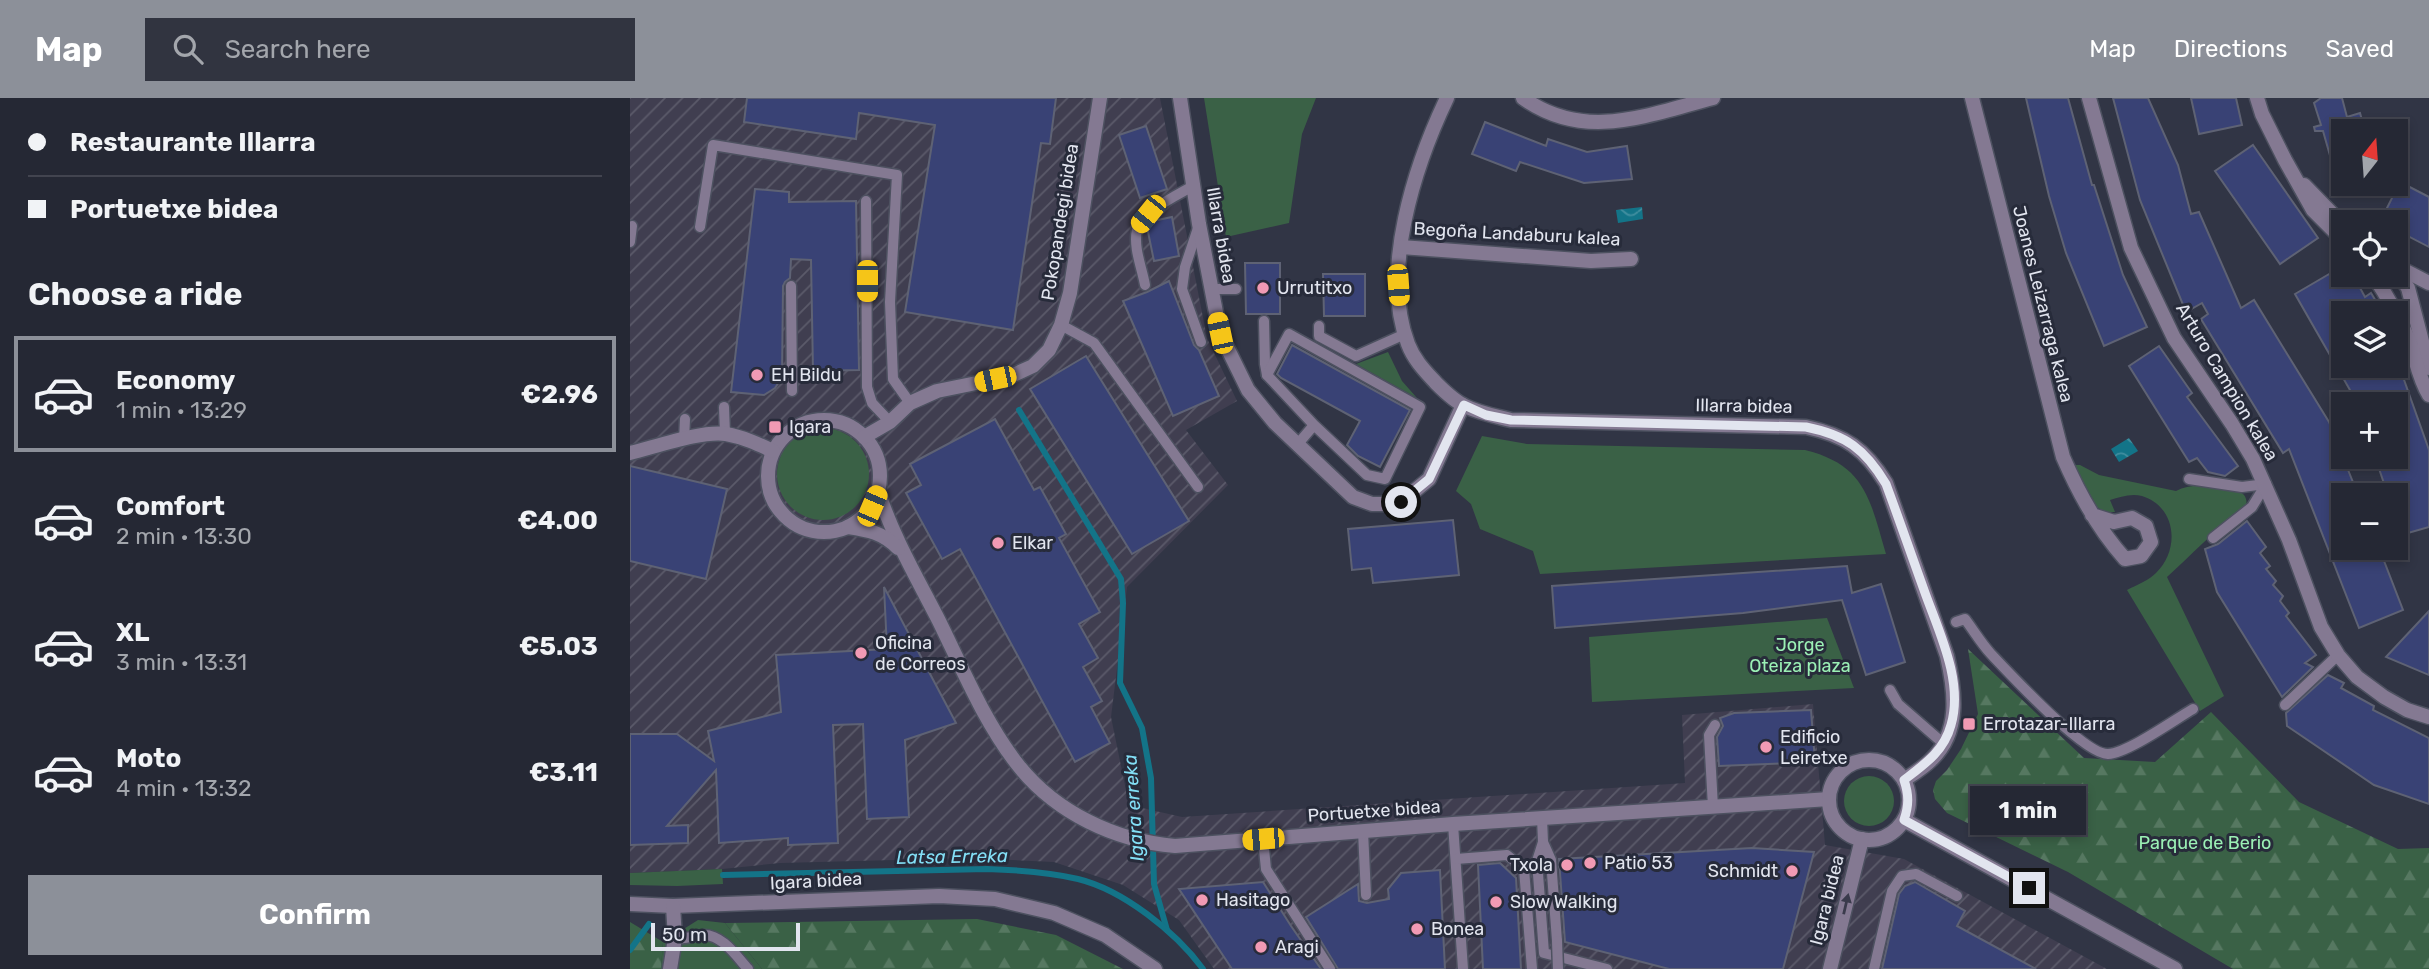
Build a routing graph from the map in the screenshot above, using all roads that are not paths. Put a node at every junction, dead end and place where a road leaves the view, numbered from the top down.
1 (1100, 98) edge
2 (1180, 98) edge
3 (1447, 98) edge
4 (1523, 98) edge
5 (1713, 98) edge
6 (1972, 98) edge
7 (2089, 98) edge
8 (2257, 98) edge
9 (2297, 180) junction
10 (1193, 186) junction
11 (866, 201) dead end
12 (2331, 212) edge
13 (1199, 224) junction
14 (632, 226) dead end
15 (700, 227) dead end
16 (2331, 228) edge
17 (630, 242) edge
18 (1401, 247) junction
19 (1631, 259) dead end
20 (2408, 274) edge
21 (2429, 283) edge
22 (1145, 285) dead end
23 (791, 286) dead end
24 (2381, 287) edge
25 (2407, 287) edge
26 (1211, 289) junction
27 (1236, 289) dead end
28 (2387, 297) junction
29 (2429, 305) edge
30 (2414, 308) junction
31 (1264, 321) dead end
32 (1061, 325) junction
33 (1319, 326) dead end
34 (1405, 334) junction
35 (1201, 342) dead end
36 (2429, 368) edge
37 (1267, 375) junction
38 (793, 391) dead end
39 (2429, 395) edge
40 (910, 402) junction
41 (1464, 405) junction
42 (724, 407) dead end
43 (685, 419) dead end
44 (890, 422) junction
45 (1314, 425) junction
46 (725, 434) junction
47 (864, 437) junction
48 (684, 440) junction
49 (1297, 445) junction
50 (773, 451) junction
51 (630, 453) edge
52 (2189, 480) dead end
53 (2266, 484) junction
54 (1198, 487) dead end
55 (878, 491) junction
56 (2092, 515) dead end
57 (848, 527) junction
58 (2213, 538) dead end
59 (904, 554) junction
60 (1956, 622) dead end
61 (2338, 655) junction
62 (1890, 690) dead end
63 (2286, 705) dead end
64 (2193, 709) dead end
65 (2429, 717) edge
66 (1715, 725) dead end
67 (1944, 744) junction
68 (1904, 780) junction
69 (1829, 799) junction
70 (1713, 807) junction
71 (1542, 818) junction
72 (1904, 820) junction
73 (1453, 824) junction
74 (1363, 831) junction
75 (1263, 839) junction
76 (1862, 839) junction
77 (1544, 842) junction
78 (1455, 859) junction
79 (1366, 895) dead end
80 (1957, 896) dead end
81 (630, 904) edge
82 (673, 906) junction
83 (675, 938) junction
84 (2152, 963) edge
85 (670, 969) edge
86 (748, 969) edge
87 (1155, 969) edge
88 (1330, 969) edge
89 (1463, 969) edge
90 (1532, 969) edge
91 (1558, 969) edge
92 (1607, 969) edge
93 (1830, 969) edge
94 (1874, 969) edge
95 (2175, 969) edge

1 - 32 street, Pokopandegi bidea
2 - 10 street, Illarra bidea
3 - 18 street, Illarra bidea
4 - 5 street
6 - 56 street, Joanes Leizarraga kalea
7 - 53 street, Arturo Campion kalea
8 - 9 street
9 - 12 street
9 - 16 street
10 - 13 street, Illarra bidea
10 - 22 lane
11 - 44 lane
13 - 26 street, Illarra bidea
13 - 35 lane
14 - 17 lane
15 - 40 lane
18 - 19 street, Begoña Landaburu kalea
18 - 34 street, Illarra bidea
20 - 21 street
23 - 38 lane
24 - 28 street
25 - 30 street
26 - 27 lane
26 - 49 street, Illarra bidea
28 - 30 street
28 - 39 street
29 - 30 street
30 - 36 street
31 - 37 lane
32 - 40 street, Pokopandegi bidea
32 - 54 lane
33 - 34 lane
34 - 41 street, Illarra bidea
37 - 45 lane
37 - 45 lane
40 - 44 street, Pokopandegi bidea
41 - 49 street, Illarra bidea
41 - 67 street, Illarra bidea
42 - 46 lane
43 - 48 lane
44 - 47 street, Pokopandegi bidea
45 - 49 lane
46 - 48 street
46 - 50 street
47 - 50 street
47 - 55 street
48 - 51 street
50 - 57 street
52 - 53 lane
53 - 58 lane
53 - 61 street, Arturo Campion kalea
55 - 57 street
55 - 59 street, Portuetxe bidea
57 - 59 street, Portuetxe bidea
59 - 75 street, Portuetxe bidea
60 - 64 lane
61 - 63 lane
61 - 65 street, Arturo Campion kalea
62 - 67 lane
66 - 70 lane
67 - 68 street, Illarra bidea
68 - 69 street
68 - 72 street
69 - 70 street, Portuetxe bidea
69 - 76 street
70 - 71 street, Portuetxe bidea
71 - 73 street, Portuetxe bidea
71 - 77 lane
72 - 76 street
72 - 84 street
73 - 74 street, Portuetxe bidea
73 - 78 lane
74 - 75 street, Portuetxe bidea
74 - 79 lane
75 - 88 lane
93 -> 76 street, Igara bidea
77 - 91 lane, bridge
77 - 92 lane
78 - 89 lane
78 - 90 lane
80 - 94 lane
81 - 82 street, Igara bidea
82 - 83 street
82 - 87 street, Igara bidea
83 - 85 street
83 - 86 lane
84 - 95 street

